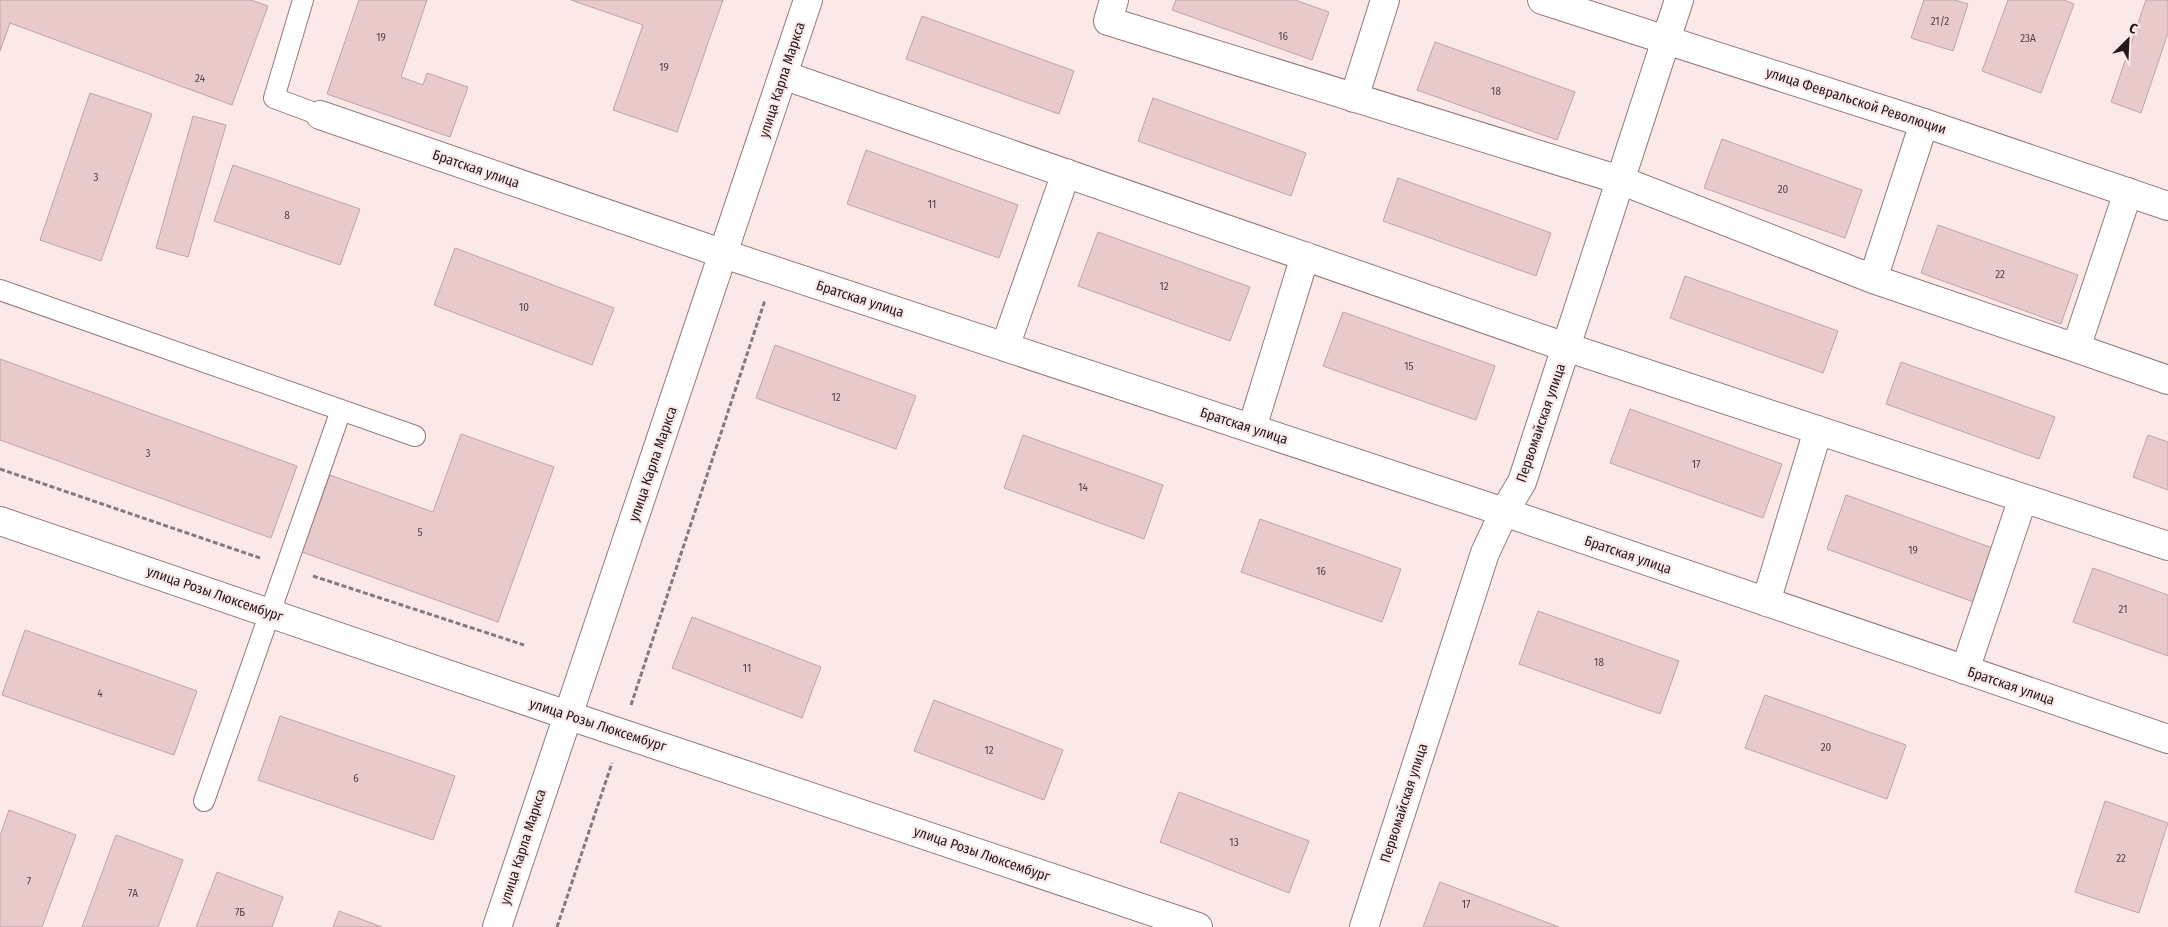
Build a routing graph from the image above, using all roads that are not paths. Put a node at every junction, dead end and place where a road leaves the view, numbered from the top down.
1 (303, 0) edge
2 (808, 0) edge
3 (1114, 0) edge
4 (1385, 0) edge
5 (1542, 0) edge
6 (1679, 0) edge
7 (1665, 41) junction
8 (783, 75) junction
9 (1354, 98) junction
10 (320, 115) joint
11 (1924, 123) junction
12 (1066, 174) junction
13 (1620, 180) junction
14 (2128, 192) junction
15 (2168, 206) edge
16 (724, 254) junction
17 (1305, 256) junction
18 (1873, 280) junction
19 (0, 290) edge
20 (1566, 346) junction
21 (1005, 347) junction
22 (2076, 348) junction
23 (2168, 380) edge
24 (341, 410) junction
25 (1252, 428) junction
26 (1818, 430) junction
27 (415, 436) dead end
28 (2023, 498) junction
29 (1504, 512) junction
30 (0, 520) edge
31 (2168, 546) edge
32 (1766, 602) junction
33 (270, 613) junction
34 (1965, 670) junction
35 (567, 715) junction
36 (2168, 739) edge
37 (204, 801) dead end
38 (497, 927) edge
39 (1198, 927) edge
40 (1364, 927) edge

1 - 10 lane
2 - 8 street, улица Карла Маркса
3 - 9 street
4 - 9 street
5 - 7 street, улица Февральской Революции
6 - 7 street, Первомайская улица
7 - 11 street, улица Февральской Революции
7 - 13 street, Первомайская улица
8 - 12 street
8 - 16 street, улица Карла Маркса
9 - 13 street
10 - 16 street, Братская улица
11 - 14 street, улица Февральской Революции
11 - 18 street
12 - 17 street
12 - 21 street
13 - 18 street
13 - 20 street, Первомайская улица
14 - 15 street, улица Февральской Революции
14 - 22 street
16 - 21 street, Братская улица
16 - 35 street, улица Карла Маркса
17 - 20 street
17 - 25 street
18 - 22 street
19 - 24 lane
20 - 26 street
20 - 29 street, Первомайская улица
21 - 25 street, Братская улица
22 - 23 street
24 - 27 lane
24 - 33 lane
25 - 29 street, Братская улица
26 - 28 street
26 - 32 street
28 - 31 street
28 - 34 street
29 - 32 street, Братская улица
29 - 40 street, Первомайская улица
30 - 33 street, улица Розы Люксембург
32 - 34 street, Братская улица
33 - 35 street, улица Розы Люксембург
33 - 37 lane
34 - 36 street, Братская улица
35 - 38 street, улица Карла Маркса
35 - 39 street, улица Розы Люксембург

